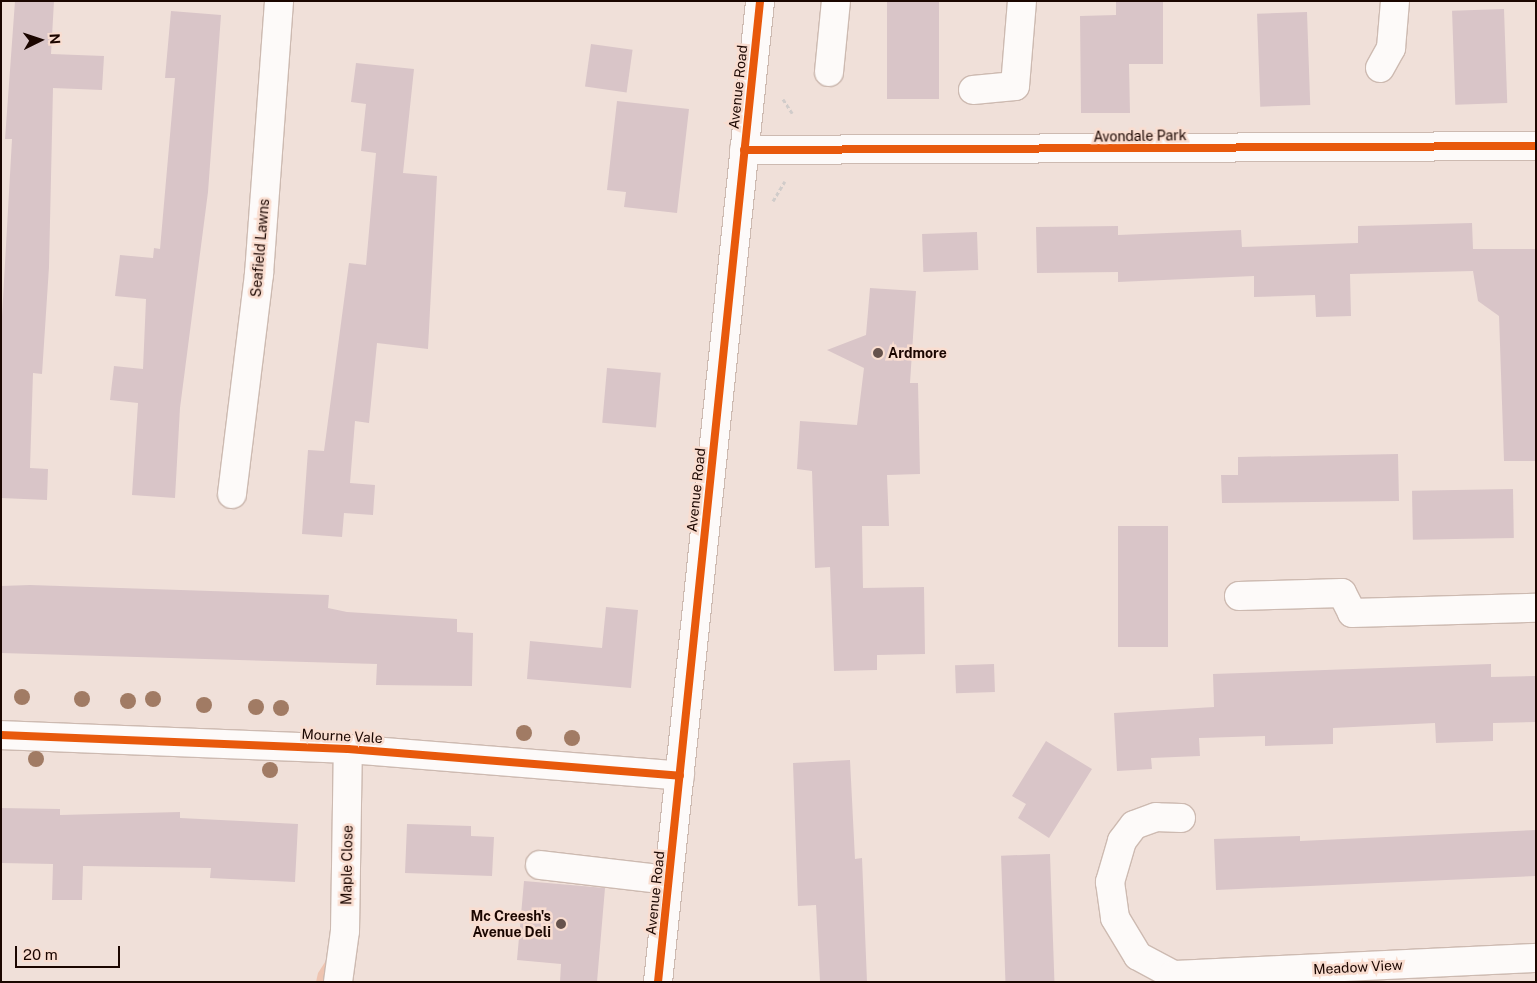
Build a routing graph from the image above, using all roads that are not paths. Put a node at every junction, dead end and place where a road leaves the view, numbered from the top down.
1 (278, 1) edge
2 (760, 1) edge
3 (836, 1) edge
4 (1022, 1) edge
5 (1395, 1) edge
6 (1380, 68) dead end
7 (829, 72) dead end
8 (973, 90) dead end
9 (1536, 146) edge
10 (744, 150) junction
11 (232, 494) dead end
12 (1239, 596) dead end
13 (1536, 608) edge
14 (1, 735) edge
15 (348, 749) junction
16 (680, 776) junction
17 (1181, 818) dead end
18 (540, 865) dead end
19 (668, 880) junction
20 (1536, 958) edge
21 (338, 982) edge
22 (658, 982) edge

1 - 11 street, Seafield Lawns
2 - 10 street, Avenue Road
3 - 7 street
4 - 8 street
5 - 6 street
9 - 10 street, Avondale Park
10 - 16 street, Avenue Road
12 - 13 street
14 - 15 street, Mourne Vale
15 - 16 street, Mourne Vale
15 - 21 street, Maple Close
16 - 19 street, Avenue Road
17 - 20 street, Meadow View
18 - 19 street
19 - 22 street, Avenue Road

